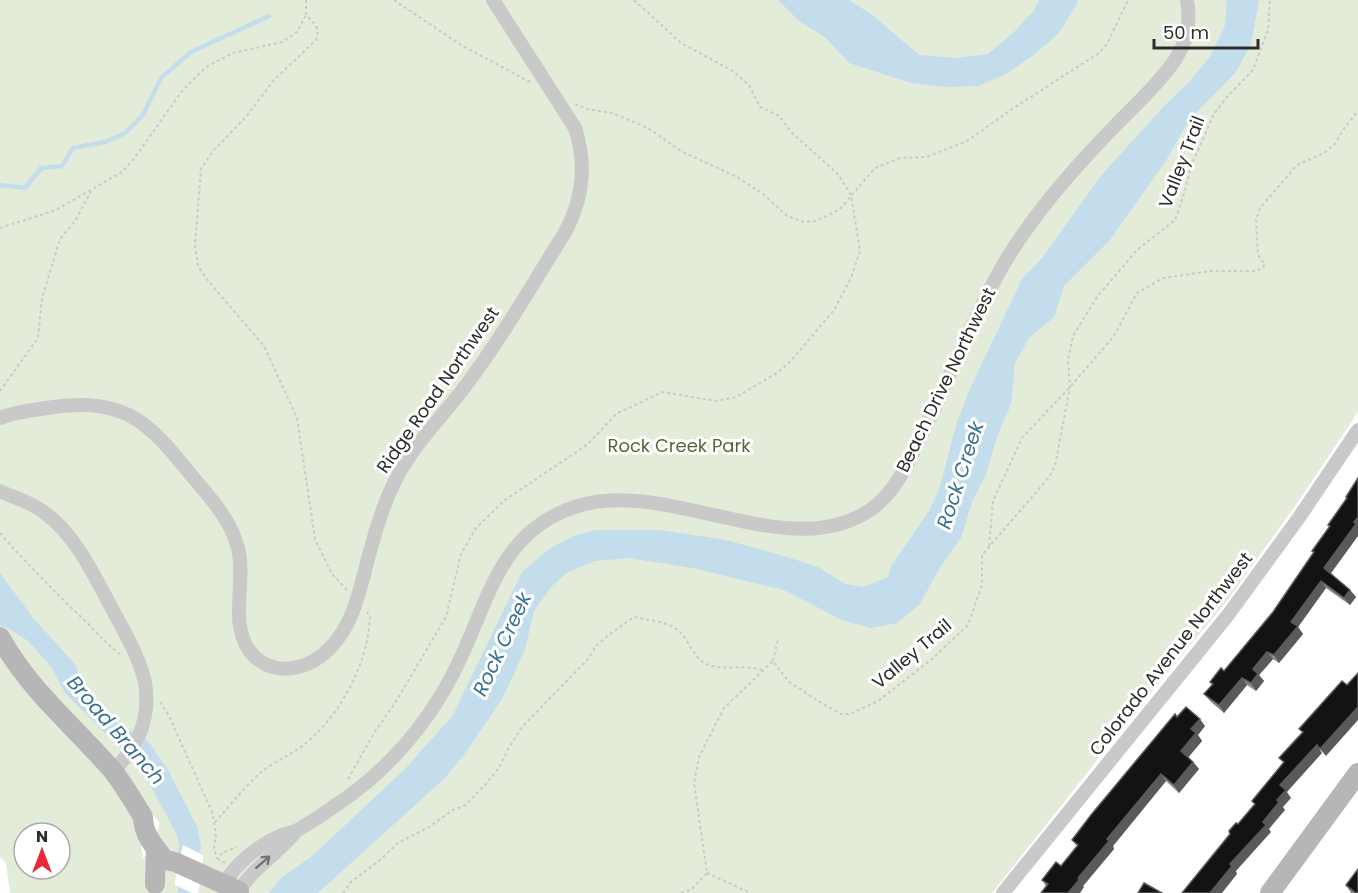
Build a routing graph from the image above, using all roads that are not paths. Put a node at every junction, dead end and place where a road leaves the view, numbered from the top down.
1 (494, 0) edge
2 (1187, 0) edge
3 (0, 418) edge
4 (1358, 430) edge
5 (0, 490) edge
6 (0, 637) edge
7 (119, 765) junction
8 (1358, 774) edge
9 (143, 818) junction
10 (156, 848) junction
11 (177, 863) junction
12 (155, 884) dead end
13 (224, 884) edge
14 (1003, 893) edge
15 (1270, 893) edge

1 - 3 street, Ridge Road Northwest
2 - 13 street, Beach Drive Northwest
4 - 14 street, Colorado Avenue Northwest
5 - 7 street
6 - 7 main road
7 - 9 main road
8 - 15 main road
9 - 10 main road
9 - 11 main road
10 - 11 main road
10 - 12 main road
11 - 13 main road

